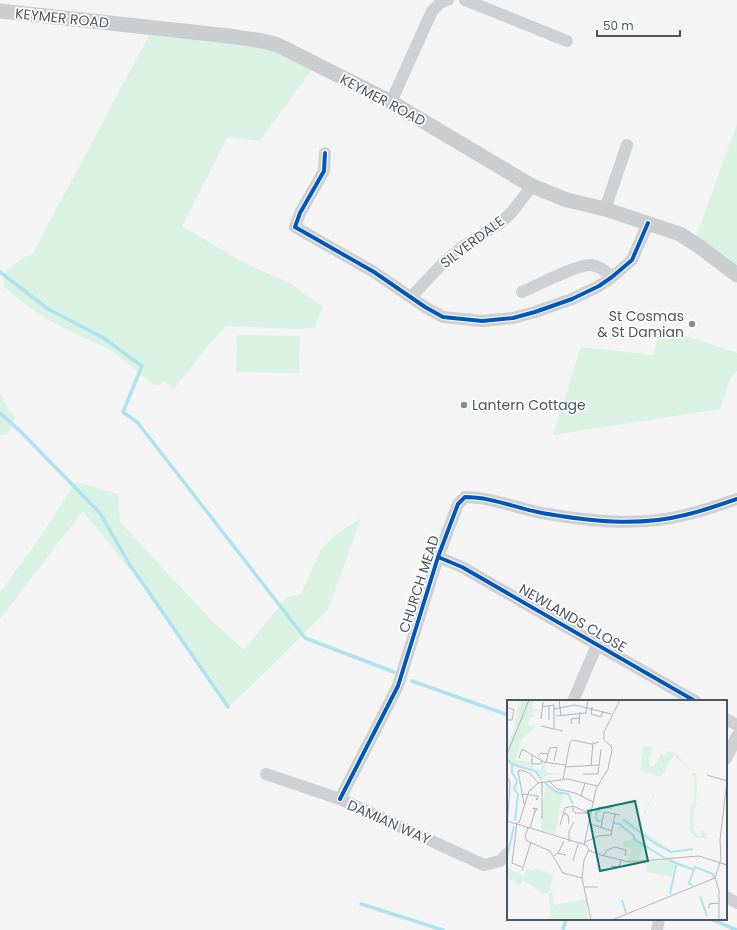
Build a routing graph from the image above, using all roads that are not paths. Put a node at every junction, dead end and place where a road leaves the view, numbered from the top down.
1 (448, 0) edge
2 (465, 0) edge
3 (0, 11) edge
4 (567, 41) dead end
5 (391, 102) junction
6 (627, 145) dead end
7 (325, 153) dead end
8 (532, 186) junction
9 (605, 209) junction
10 (648, 223) junction
11 (737, 274) edge
12 (612, 277) junction
13 (522, 292) dead end
14 (411, 297) junction
15 (737, 499) edge
16 (438, 557) junction
17 (597, 645) junction
18 (573, 700) edge
19 (693, 700) edge
20 (727, 720) edge
21 (737, 725) edge
22 (737, 736) edge
23 (727, 757) edge
24 (727, 759) edge
25 (737, 763) edge
26 (266, 774) dead end
27 (340, 799) junction
28 (507, 854) edge
29 (659, 920) edge
30 (656, 930) edge

1 - 5 street
2 - 4 street
3 - 5 main road, KEYMER ROAD
5 - 8 main road, KEYMER ROAD
6 - 9 street
7 - 14 street
8 - 9 main road, KEYMER ROAD
8 - 14 street, SILVERDALE
9 - 10 main road, KEYMER ROAD
10 - 11 main road, KEYMER ROAD
10 - 12 street
12 - 13 street
12 - 14 street
15 - 16 street, CHURCH MEAD
16 - 17 street, NEWLANDS CLOSE
16 - 27 street, CHURCH MEAD
17 - 18 street
17 - 19 street, NEWLANDS CLOSE
20 - 21 street
22 - 23 street
24 - 25 street
26 - 27 street, DAMIAN WAY
27 - 28 street, DAMIAN WAY
29 - 30 street

